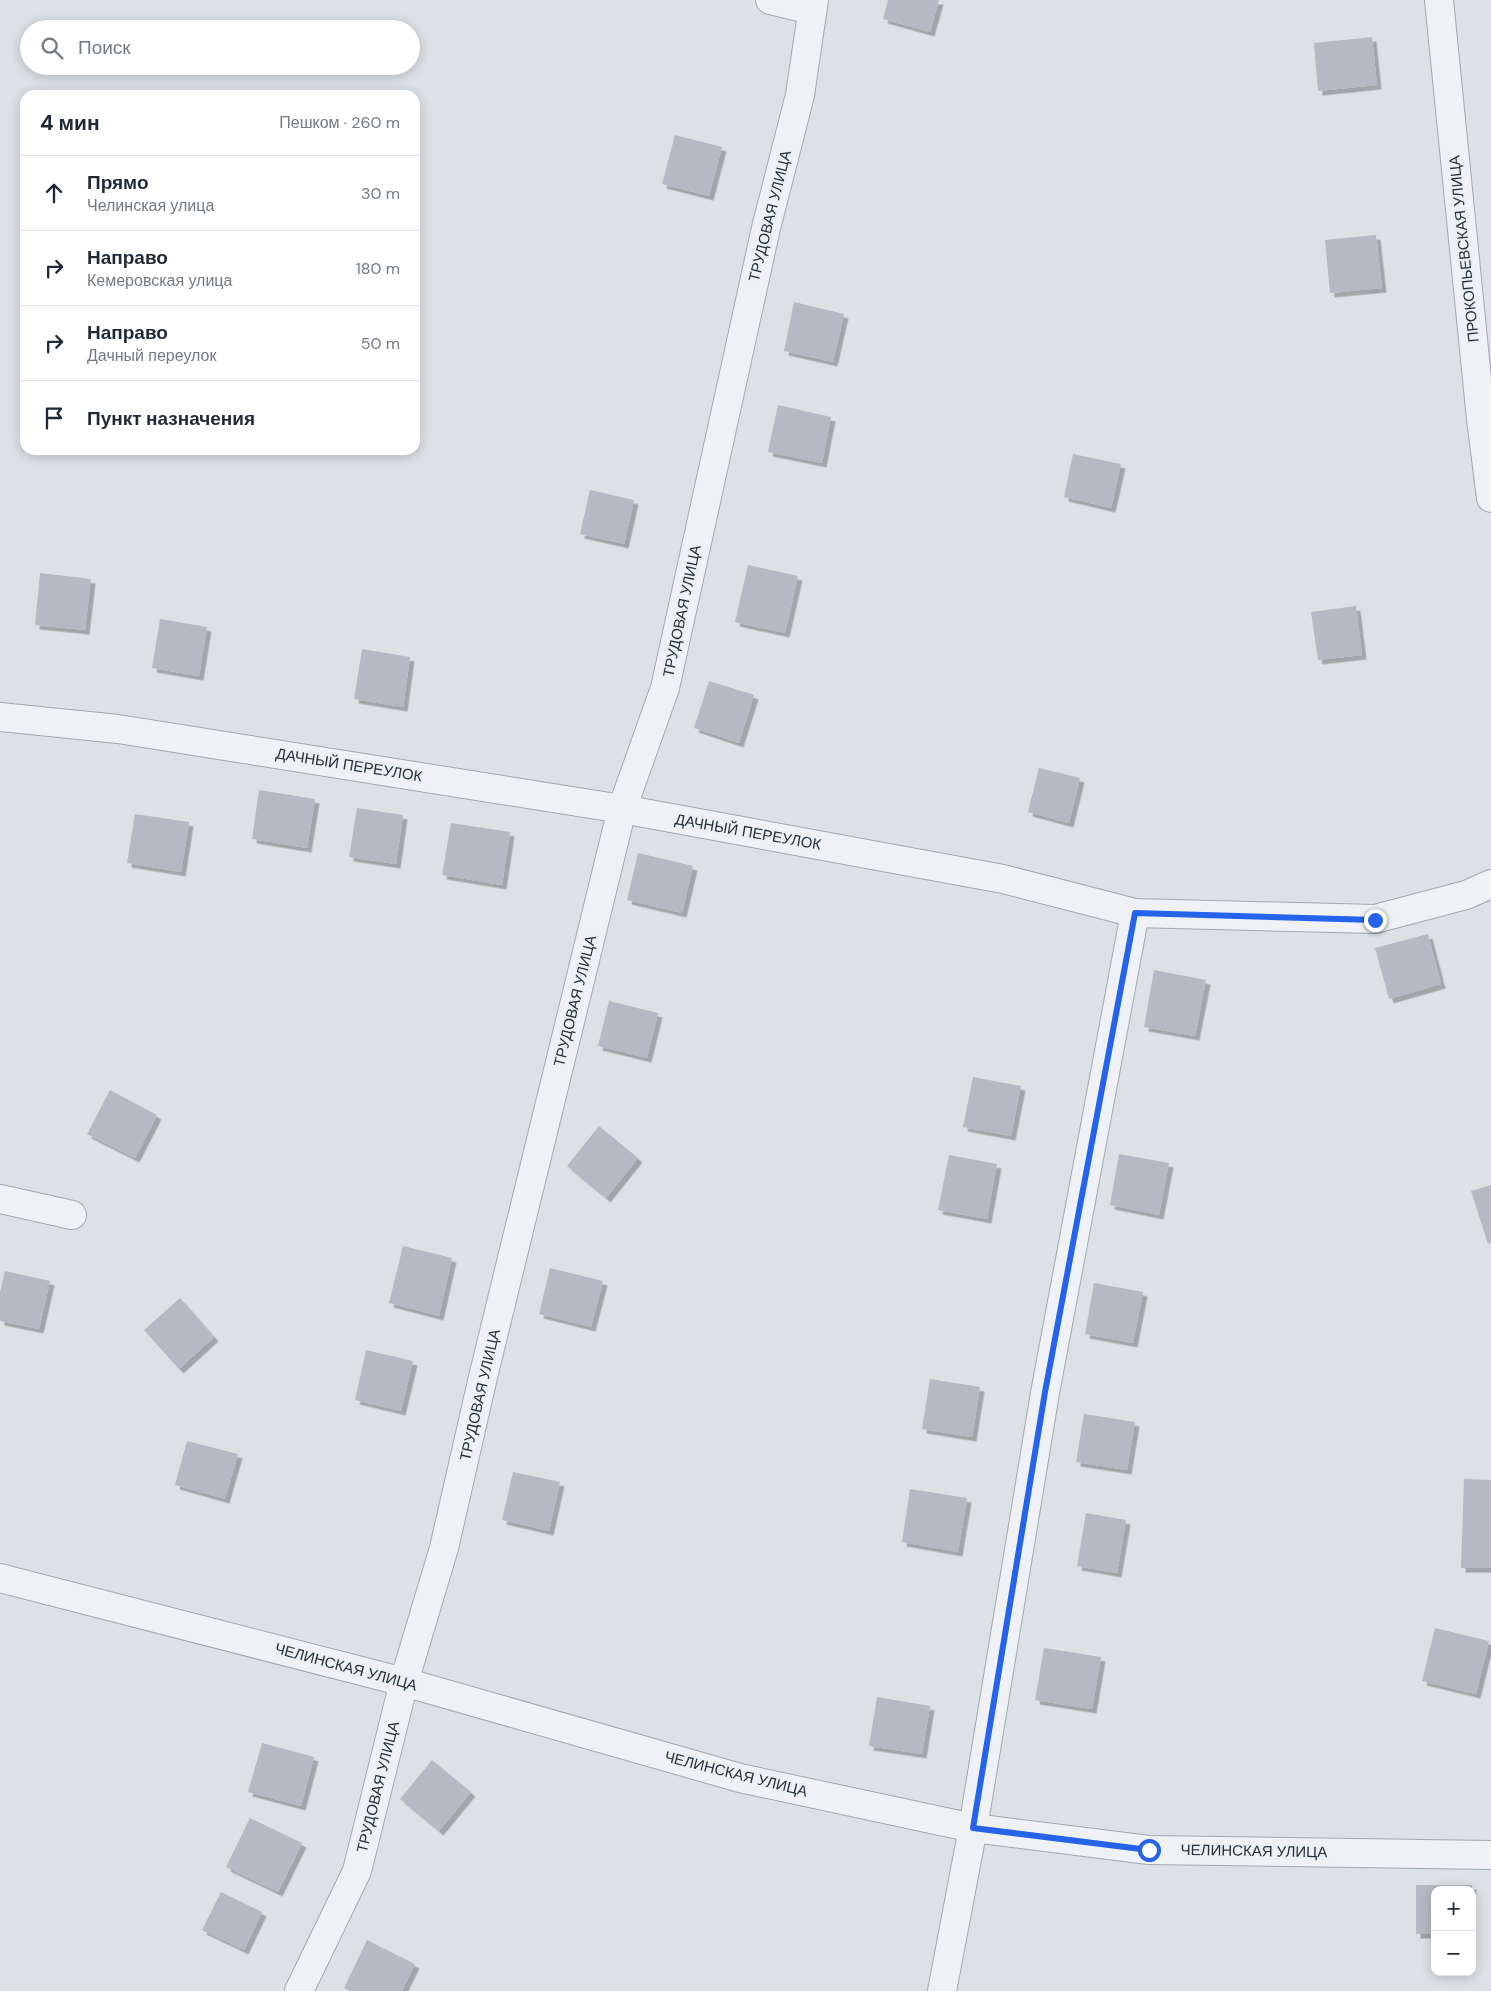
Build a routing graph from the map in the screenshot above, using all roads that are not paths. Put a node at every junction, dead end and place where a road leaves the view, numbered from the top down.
1 (770, 0) edge
2 (1439, 0) edge
3 (813, 5) edge
4 (1491, 498) edge
5 (0, 717) edge
6 (622, 809) junction
7 (1491, 884) edge
8 (1135, 913) junction
9 (0, 1199) edge
10 (72, 1215) dead end
11 (0, 1578) edge
12 (404, 1682) junction
13 (973, 1828) junction
14 (1491, 1855) edge
15 (299, 1991) edge
16 (942, 1991) edge

1 - 3 street
2 - 4 street, ПРОКОПЬЕВСКАЯ УЛИЦА
3 - 6 street, ТРУДОВАЯ УЛИЦА
5 - 6 street, ДАЧНЫЙ ПЕРЕУЛОК
6 - 8 street, ДАЧНЫЙ ПЕРЕУЛОК
6 - 12 street, ТРУДОВАЯ УЛИЦА
7 - 8 street, ДАЧНЫЙ ПЕРЕУЛОК
8 - 13 street
9 - 10 street
11 - 12 street, ЧЕЛИНСКАЯ УЛИЦА
12 - 13 street, ЧЕЛИНСКАЯ УЛИЦА
12 - 15 street, ТРУДОВАЯ УЛИЦА
13 - 14 street, ЧЕЛИНСКАЯ УЛИЦА
13 - 16 street

